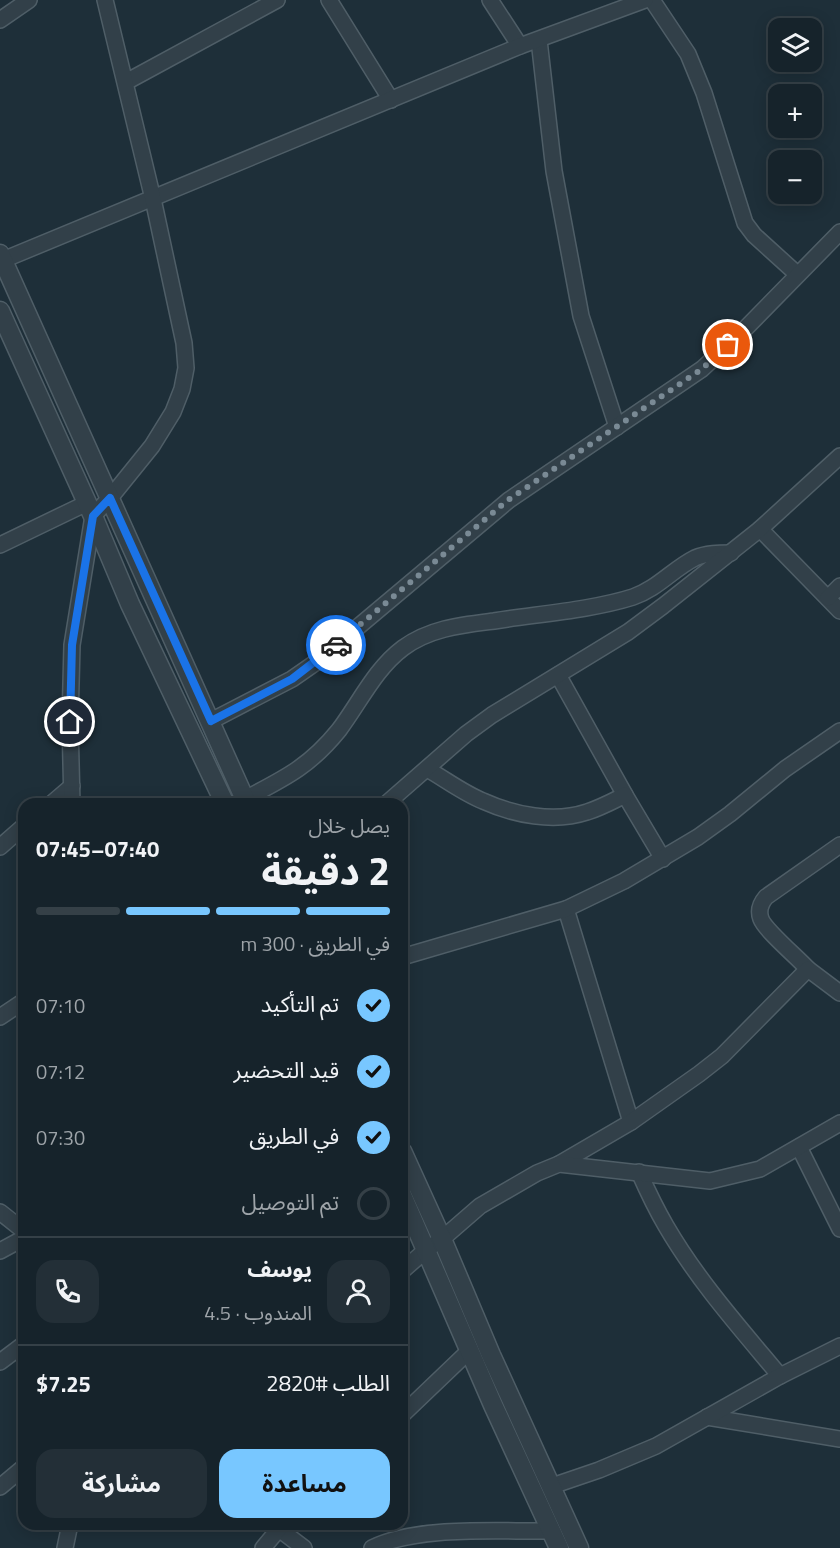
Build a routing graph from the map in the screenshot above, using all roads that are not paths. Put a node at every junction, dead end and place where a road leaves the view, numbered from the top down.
1 (29, 0) edge
2 (105, 0) edge
3 (277, 0) edge
4 (329, 0) edge
5 (490, 0) edge
6 (645, 0) edge
7 (652, 0) edge
8 (0, 20) edge
9 (539, 40) junction
10 (520, 46) junction
11 (126, 82) junction
12 (391, 100) junction
13 (153, 198) junction
14 (840, 232) edge
15 (1, 257) edge
16 (797, 274) junction
17 (0, 311) edge
18 (618, 427) junction
19 (840, 456) edge
20 (110, 498) junction
21 (90, 510) junction
22 (760, 529) junction
23 (0, 545) edge
24 (731, 552) junction
25 (840, 586) edge
26 (828, 598) junction
27 (840, 611) edge
28 (558, 675) junction
29 (211, 721) junction
30 (840, 731) edge
31 (427, 769) junction
32 (72, 786) junction
33 (625, 795) junction
34 (58, 798) edge
35 (72, 798) edge
36 (222, 798) edge
37 (244, 798) edge
38 (393, 798) edge
39 (18, 831) edge
40 (840, 845) edge
41 (0, 847) edge
42 (663, 859) junction
43 (566, 909) junction
44 (408, 955) edge
45 (808, 969) junction
46 (840, 993) edge
47 (18, 1005) edge
48 (0, 1017) edge
49 (631, 1122) junction
50 (840, 1123) edge
51 (799, 1148) junction
52 (408, 1164) edge
53 (559, 1164) junction
54 (639, 1172) junction
55 (408, 1209) edge
56 (0, 1212) edge
57 (18, 1226) edge
58 (840, 1229) edge
59 (442, 1239) junction
60 (18, 1241) edge
61 (426, 1250) junction
62 (0, 1251) edge
63 (408, 1266) edge
64 (840, 1346) edge
65 (18, 1348) edge
66 (471, 1350) junction
67 (0, 1362) edge
68 (780, 1376) junction
69 (408, 1409) edge
70 (707, 1417) junction
71 (840, 1439) edge
72 (18, 1472) edge
73 (552, 1486) junction
74 (0, 1487) edge
75 (69, 1530) edge
76 (278, 1530) edge
77 (285, 1530) edge
78 (552, 1531) junction
79 (65, 1548) edge
80 (263, 1548) edge
81 (304, 1548) edge
82 (372, 1548) edge
83 (559, 1548) edge
84 (579, 1548) edge

1 - 8 street
2 - 11 street
3 - 11 street
4 - 12 street
5 - 10 street
6 - 9 street
7 - 16 street
9 - 10 street
9 - 18 street
10 - 12 street
11 - 13 street
12 - 13 street
13 - 15 street
13 - 20 street
14 - 16 street
15 - 20 street
16 - 18 street
17 - 21 street
18 - 29 street
19 - 22 street
20 - 21 street
20 - 29 street
21 - 23 street
21 - 32 street
21 - 36 street
22 - 24 street
22 - 26 street
24 - 28 street
24 - 37 street
25 - 26 street
26 - 27 street
28 - 31 street
28 - 33 street
29 - 37 street
30 - 42 street
31 - 33 street
31 - 38 street
32 - 34 street
32 - 35 street
33 - 42 street
39 - 41 street
40 - 45 street
42 - 43 street
43 - 44 street
43 - 49 street
45 - 46 street
45 - 49 street
47 - 48 street
49 - 53 street
50 - 51 street
51 - 54 street
51 - 58 street
52 - 59 street
53 - 54 street
53 - 59 street
54 - 68 street
55 - 61 street
56 - 57 street
59 - 61 street
59 - 73 street
60 - 62 street
61 - 63 street
61 - 66 street
64 - 68 street
65 - 67 street
66 - 69 street
66 - 78 street
68 - 70 street
70 - 71 street
70 - 73 street
72 - 74 street
73 - 84 street
75 - 79 street
76 - 80 street
77 - 81 street
78 - 82 street
78 - 83 street

